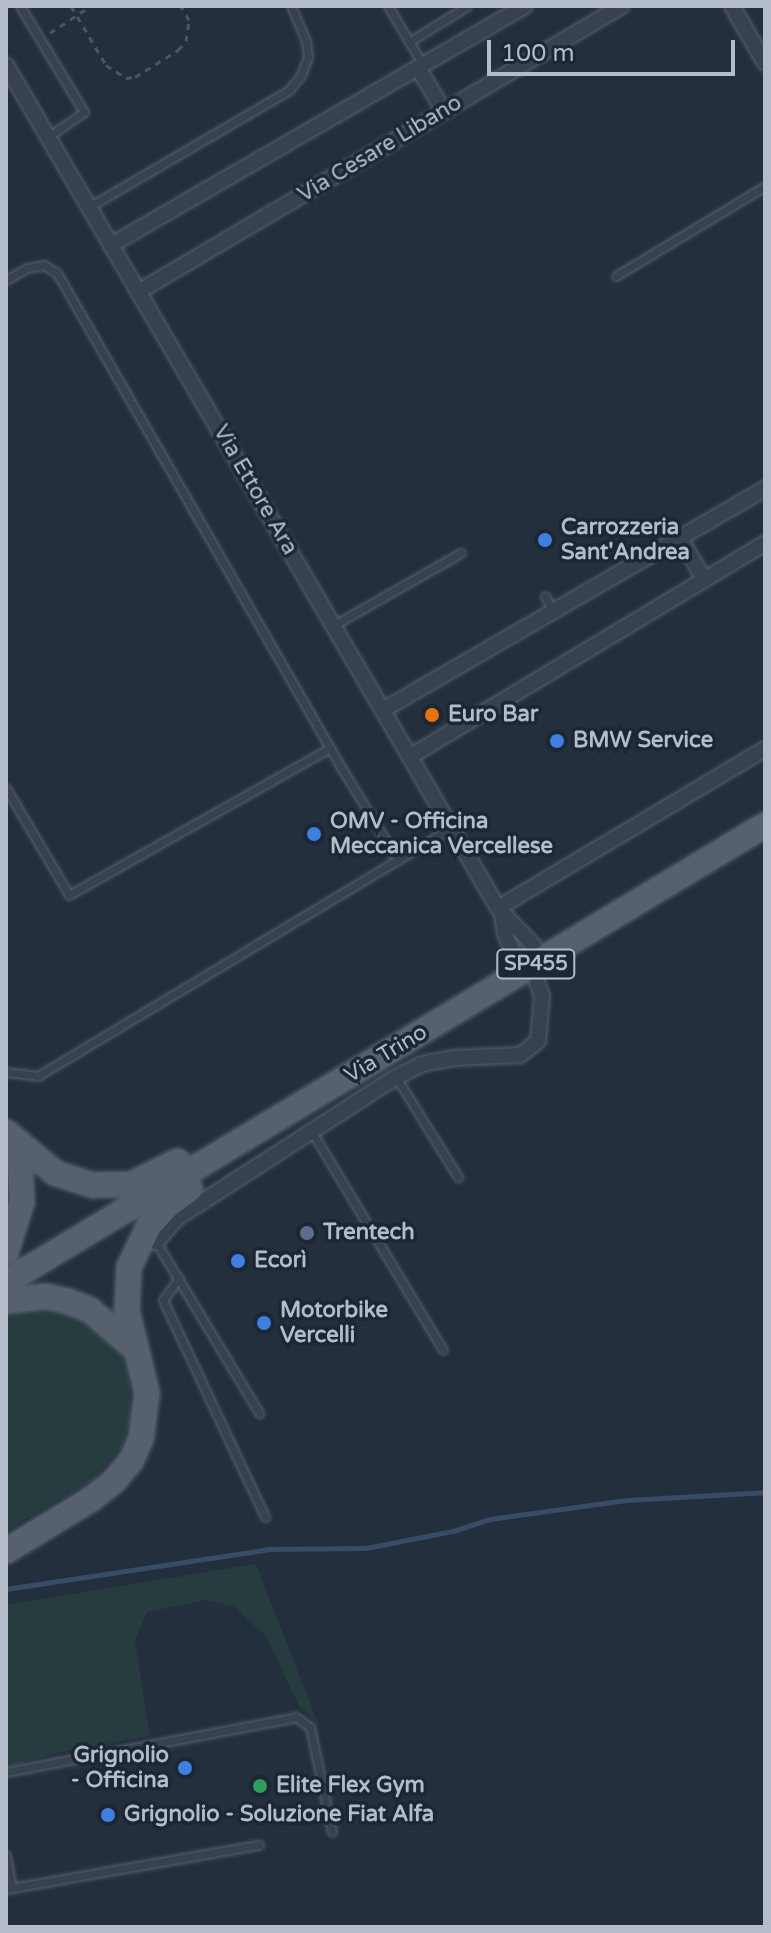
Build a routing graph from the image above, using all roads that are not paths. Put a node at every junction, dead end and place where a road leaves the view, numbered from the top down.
1 (20, 6) edge
2 (291, 6) edge
3 (388, 6) edge
4 (467, 6) edge
5 (525, 6) edge
6 (622, 6) edge
7 (732, 6) edge
8 (409, 42) junction
9 (765, 63) edge
10 (6, 65) edge
11 (420, 66) junction
12 (444, 111) junction
13 (48, 137) junction
14 (765, 186) edge
15 (89, 207) junction
16 (111, 245) junction
17 (616, 276) dead end
18 (6, 280) edge
19 (138, 292) junction
20 (765, 489) edge
21 (680, 538) junction
22 (765, 543) edge
23 (461, 553) dead end
24 (704, 579) junction
25 (545, 596) dead end
26 (553, 611) junction
27 (334, 625) junction
28 (383, 710) junction
29 (330, 748) junction
30 (765, 749) edge
31 (411, 756) junction
32 (6, 788) edge
33 (765, 825) edge
34 (452, 827) junction
35 (398, 860) junction
36 (500, 912) junction
37 (532, 966) junction
38 (6, 1072) edge
39 (396, 1077) junction
40 (307, 1102) junction
41 (310, 1129) junction
42 (9, 1135) edge
43 (458, 1177) dead end
44 (156, 1242) joint
45 (6, 1252) edge
46 (179, 1278) junction
47 (6, 1282) edge
48 (6, 1301) edge
49 (134, 1348) junction
50 (443, 1350) dead end
51 (259, 1413) dead end
52 (265, 1517) dead end
53 (6, 1551) edge
54 (6, 1772) edge
55 (332, 1832) dead end
56 (259, 1845) dead end
57 (6, 1855) edge
58 (9, 1888) edge

1 - 13 lane
2 - 15 lane
3 - 8 lane
4 - 8 lane
5 - 11 street
6 - 12 street, Via Cesare Libano
7 - 9 street
8 - 11 lane
10 - 13 street, Via Ettore Ara
11 - 12 street
11 - 16 street
12 - 19 street, Via Cesare Libano
13 - 15 street, Via Ettore Ara
14 - 17 lane
15 - 16 street, Via Ettore Ara
16 - 19 street, Via Ettore Ara
18 - 29 lane
19 - 27 street, Via Ettore Ara
20 - 21 street
21 - 24 street
21 - 26 street
22 - 24 street
23 - 27 lane
24 - 31 street
25 - 26 lane
26 - 28 street
27 - 28 street, Via Ettore Ara
28 - 31 street, Via Ettore Ara
29 - 32 lane
29 - 35 lane
30 - 36 street
31 - 34 street, Via Ettore Ara
33 - 37 main road, Via Trino / SP455
34 - 35 lane
34 - 36 street, Via Ettore Ara
35 - 38 lane
36 - 37 street, Via Ettore Ara
37 - 39 street
37 - 40 main road, Via Trino / SP455
39 - 41 street
39 - 43 lane
40 - 42 main road
40 - 47 main road, Via Trino / SP455
40 - 49 main road
41 - 44 street
41 - 50 lane
42 - 45 main road
44 - 46 lane
46 - 51 lane
46 - 52 lane
48 - 49 main road
49 - 53 main road
54 - 55 lane
56 - 58 lane
57 - 58 lane

